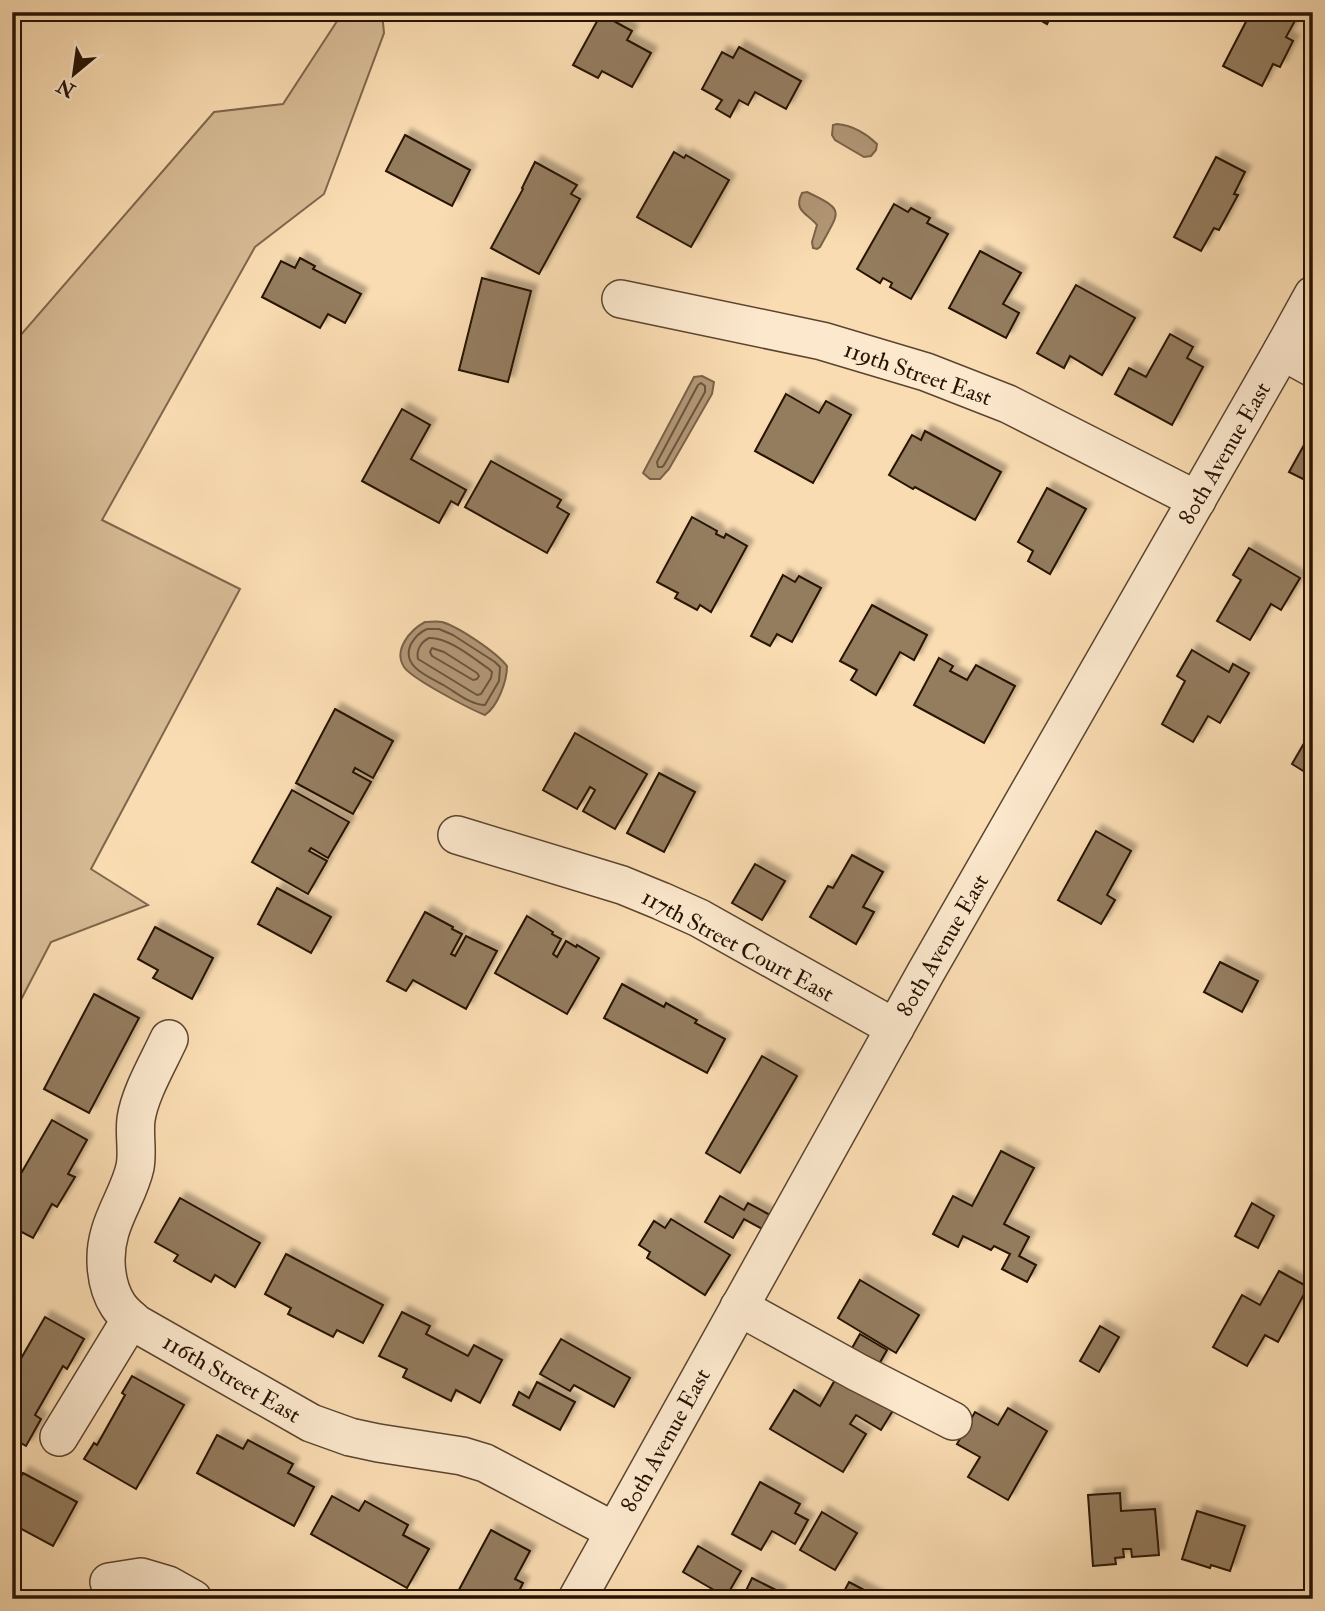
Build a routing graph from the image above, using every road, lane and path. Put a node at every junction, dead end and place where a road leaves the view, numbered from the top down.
1 (1313, 295) edge
2 (621, 299) dead end
3 (1297, 359) edge
4 (1197, 500) junction
5 (457, 835) dead end
6 (895, 1028) junction
7 (169, 1039) dead end
8 (739, 1307) junction
9 (131, 1319) junction
10 (953, 1421) dead end
11 (59, 1437) dead end
12 (614, 1531) junction
13 (108, 1582) dead end
14 (193, 1599) edge
15 (577, 1599) edge

1 - 3 street, 80th Avenue East
2 - 4 street, 119th Street East
3 - 4 street, 80th Avenue East
4 - 6 street, 80th Avenue East
5 - 6 street, 117th Street Court East
6 - 8 street, 80th Avenue East
7 - 9 street, 116th Street East
8 - 10 street
8 - 12 street, 80th Avenue East
9 - 11 street
9 - 12 street, 116th Street East
12 - 15 street, 80th Avenue East
13 - 14 street

